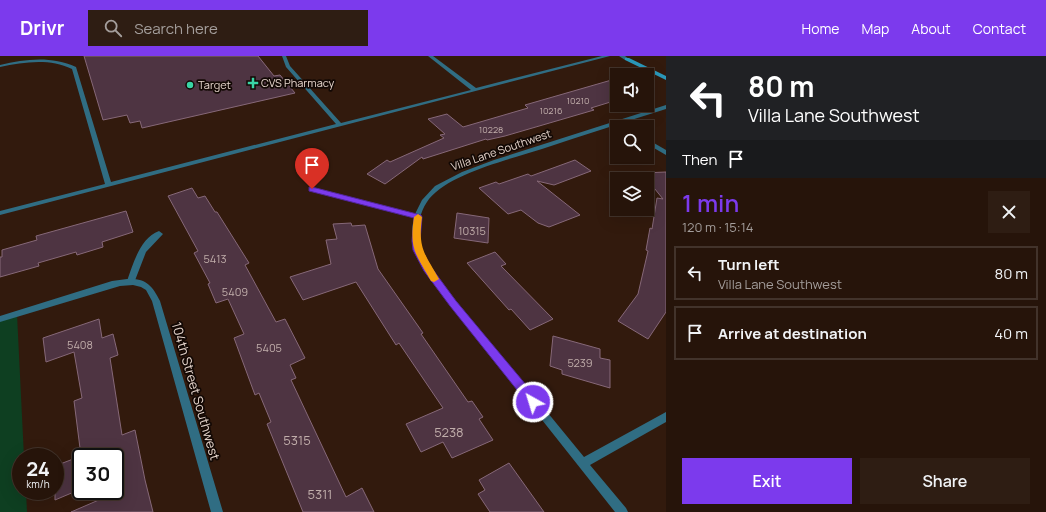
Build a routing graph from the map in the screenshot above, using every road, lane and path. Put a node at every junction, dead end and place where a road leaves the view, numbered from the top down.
1 (284, 56) edge
2 (430, 56) edge
3 (608, 56) edge
4 (621, 56) edge
5 (627, 59) joint
6 (0, 66) edge
7 (666, 78) edge
8 (475, 90) junction
9 (666, 107) edge
10 (626, 120) edge
11 (340, 125) junction
12 (610, 125) edge
13 (654, 145) edge
14 (666, 153) edge
15 (109, 185) junction
16 (312, 189) dead end
17 (0, 214) edge
18 (418, 217) junction
19 (159, 234) dead end
20 (136, 282) junction
21 (0, 319) edge
22 (666, 417) edge
23 (582, 463) junction
24 (217, 512) edge
25 (622, 512) edge

1 - 11 street
2 - 8 street
3 - 8 street
4 - 5 street
5 - 7 street
6 - 15 street
8 - 11 street
9 - 10 street, Villa Lane Southwest
11 - 15 street
12 - 18 street, Villa Lane Southwest
13 - 14 street
15 - 17 street
16 - 18 street
18 - 23 street, Villa Lane Southwest
19 - 20 street
20 - 21 street
20 - 24 street, 104th Street Southwest
22 - 23 street
23 - 25 street, Villa Lane Southwest

